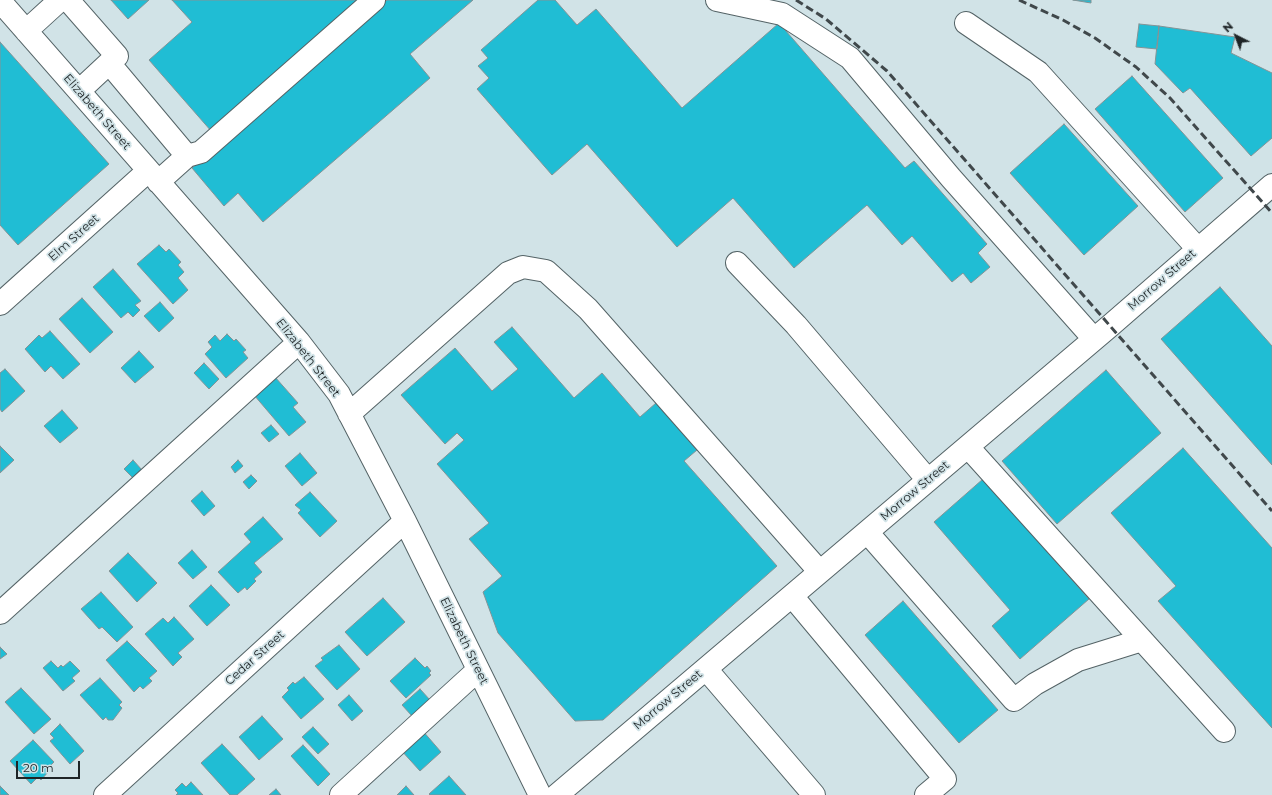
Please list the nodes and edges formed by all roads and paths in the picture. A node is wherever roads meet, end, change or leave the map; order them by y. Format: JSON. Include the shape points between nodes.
{"nodes":[{"id":1,"x":60,"y":0,"type":"edge"},
{"id":2,"x":68,"y":0,"type":"edge"},
{"id":3,"x":374,"y":0,"type":"edge"},
{"id":4,"x":716,"y":0,"type":"edge"},
{"id":5,"x":0,"y":1,"type":"edge"},
{"id":6,"x":966,"y":23,"type":"dead end"},
{"id":7,"x":26,"y":31,"type":"junction"},
{"id":8,"x":109,"y":63,"type":"junction"},
{"id":9,"x":79,"y":92,"type":"junction"},
{"id":10,"x":187,"y":156,"type":"junction"},
{"id":11,"x":153,"y":176,"type":"junction"},
{"id":12,"x":1272,"y":185,"type":"edge"},
{"id":13,"x":1198,"y":249,"type":"junction"},
{"id":14,"x":737,"y":263,"type":"dead end"},
{"id":15,"x":0,"y":304,"type":"edge"},
{"id":16,"x":1094,"y":339,"type":"junction"},
{"id":17,"x":299,"y":342,"type":"junction"},
{"id":18,"x":349,"y":414,"type":"junction"},
{"id":19,"x":968,"y":447,"type":"junction"},
{"id":20,"x":928,"y":480,"type":"junction"},
{"id":21,"x":405,"y":522,"type":"junction"},
{"id":22,"x":867,"y":532,"type":"junction"},
{"id":23,"x":820,"y":572,"type":"junction"},
{"id":24,"x":792,"y":596,"type":"junction"},
{"id":25,"x":0,"y":613,"type":"edge"},
{"id":26,"x":1142,"y":640,"type":"junction"},
{"id":27,"x":706,"y":669,"type":"junction"},
{"id":28,"x":478,"y":670,"type":"junction"},
{"id":29,"x":1224,"y":731,"type":"dead end"},
{"id":30,"x":105,"y":795,"type":"edge"},
{"id":31,"x":341,"y":795,"type":"edge"},
{"id":32,"x":540,"y":795,"type":"edge"},
{"id":33,"x":557,"y":795,"type":"edge"},
{"id":34,"x":814,"y":795,"type":"edge"},
{"id":35,"x":926,"y":795,"type":"edge"}],
"edges":[{"from":1,"to":7,"type":"street"},
{"from":2,"to":8,"type":"street","via":[[117,56]]},
{"from":3,"to":10,"type":"street","name":"Elm Street","via":[[201,152]]},
{"from":4,"to":16,"type":"street","via":[[782,14],[850,58],[951,178]]},
{"from":5,"to":7,"type":"street","name":"Elizabeth Street"},
{"from":6,"to":13,"type":"street","via":[[1038,72]]},
{"from":7,"to":9,"type":"street","name":"Elizabeth Street"},
{"from":8,"to":9,"type":"street"},
{"from":8,"to":10,"type":"street"},
{"from":9,"to":11,"type":"street","name":"Elizabeth Street"},
{"from":10,"to":11,"type":"street","name":"Elm Street"},
{"from":11,"to":15,"type":"street","name":"Elm Street"},
{"from":11,"to":17,"type":"street","name":"Elizabeth Street"},
{"from":12,"to":13,"type":"street","name":"Morrow Street"},
{"from":13,"to":16,"type":"street","name":"Morrow Street"},
{"from":14,"to":20,"type":"street","via":[[796,325]]},
{"from":16,"to":19,"type":"street","name":"Morrow Street"},
{"from":17,"to":18,"type":"street","name":"Elizabeth Street","via":[[339,394]]},
{"from":17,"to":25,"type":"street"},
{"from":18,"to":21,"type":"street","name":"Elizabeth Street"},
{"from":18,"to":23,"type":"street","via":[[508,272],[523,267],[546,271],[588,309]]},
{"from":19,"to":20,"type":"street","name":"Morrow Street"},
{"from":19,"to":26,"type":"street"},
{"from":20,"to":22,"type":"street","name":"Morrow Street"},
{"from":21,"to":28,"type":"street","name":"Elizabeth Street"},
{"from":21,"to":30,"type":"street","name":"Cedar Street"},
{"from":22,"to":23,"type":"street","name":"Morrow Street"},
{"from":22,"to":26,"type":"street","via":[[1014,700],[1035,684],[1078,660]]},
{"from":23,"to":24,"type":"street","name":"Morrow Street"},
{"from":24,"to":27,"type":"street","name":"Morrow Street"},
{"from":24,"to":35,"type":"street","via":[[945,779]]},
{"from":26,"to":29,"type":"street"},
{"from":27,"to":33,"type":"street","name":"Morrow Street"},
{"from":27,"to":34,"type":"street"},
{"from":28,"to":31,"type":"street"},
{"from":28,"to":32,"type":"street","name":"Elizabeth Street"}]}
